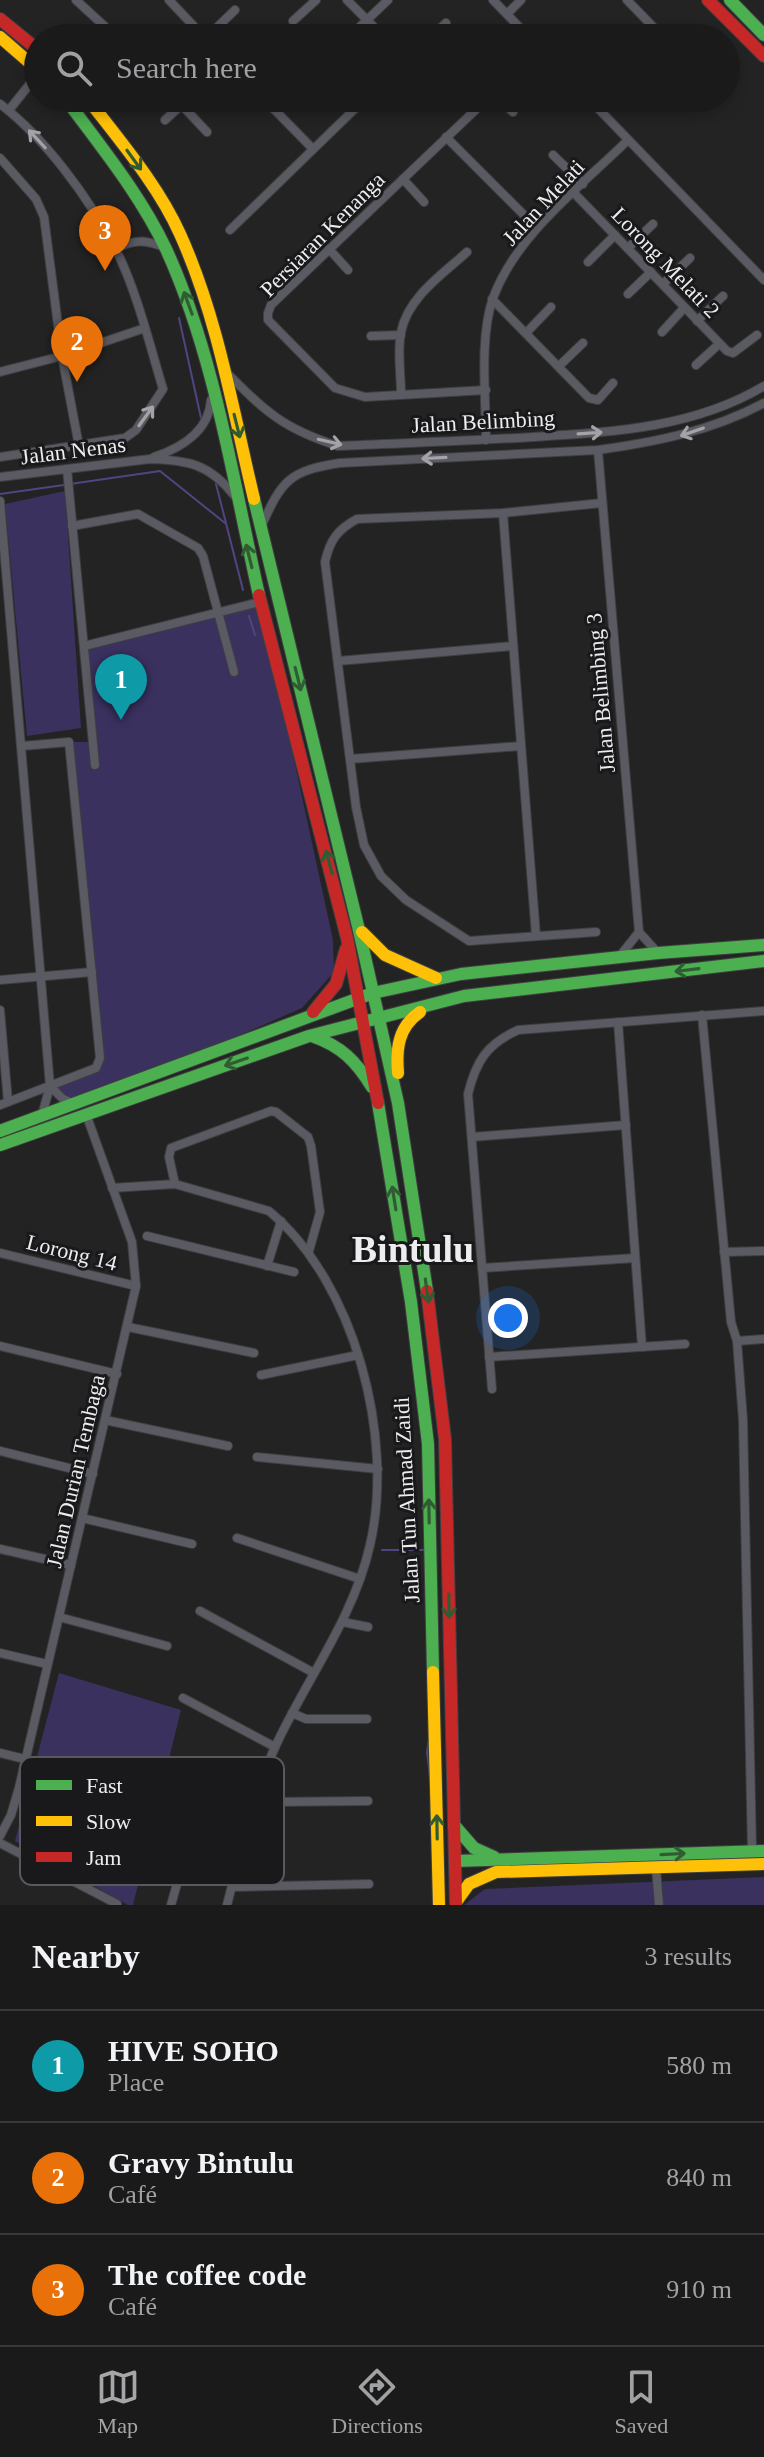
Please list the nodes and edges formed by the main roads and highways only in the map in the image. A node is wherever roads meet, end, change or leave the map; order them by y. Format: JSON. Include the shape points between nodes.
{"nodes":[{"id":1,"x":708,"y":0,"type":"edge"},
{"id":2,"x":733,"y":1,"type":"edge"},
{"id":3,"x":0,"y":19,"type":"edge"},
{"id":4,"x":732,"y":24,"type":"edge"},
{"id":5,"x":740,"y":32,"type":"edge"},
{"id":6,"x":764,"y":35,"type":"edge"},
{"id":7,"x":0,"y":37,"type":"edge"},
{"id":8,"x":24,"y":39,"type":"edge"},
{"id":9,"x":764,"y":56,"type":"edge"},
{"id":10,"x":24,"y":59,"type":"edge"},
{"id":11,"x":75,"y":112,"type":"edge"},
{"id":12,"x":98,"y":112,"type":"edge"},
{"id":13,"x":358,"y":926,"type":"junction"},
{"id":14,"x":347,"y":938,"type":"junction"},
{"id":15,"x":764,"y":945,"type":"edge"},
{"id":16,"x":764,"y":961,"type":"edge"},
{"id":17,"x":438,"y":978,"type":"junction"},
{"id":18,"x":373,"y":993,"type":"junction"},
{"id":19,"x":358,"y":998,"type":"junction"},
{"id":20,"x":437,"y":1003,"type":"junction"},
{"id":21,"x":379,"y":1019,"type":"junction"},
{"id":22,"x":296,"y":1021,"type":"junction"},
{"id":23,"x":363,"y":1023,"type":"junction"},
{"id":24,"x":309,"y":1036,"type":"junction"},
{"id":25,"x":377,"y":1096,"type":"junction"},
{"id":26,"x":398,"y":1103,"type":"junction"},
{"id":27,"x":0,"y":1131,"type":"edge"},
{"id":28,"x":0,"y":1145,"type":"edge"},
{"id":29,"x":454,"y":1825,"type":"junction"},
{"id":30,"x":758,"y":1851,"type":"edge"},
{"id":31,"x":605,"y":1857,"type":"junction"},
{"id":32,"x":506,"y":1860,"type":"junction"},
{"id":33,"x":455,"y":1861,"type":"junction"},
{"id":34,"x":764,"y":1862,"type":"edge"},
{"id":35,"x":720,"y":1865,"type":"junction"},
{"id":36,"x":656,"y":1868,"type":"junction"},
{"id":37,"x":437,"y":1902,"type":"edge"},
{"id":38,"x":456,"y":1903,"type":"edge"}],
"edges":[{"from":1,"to":4,"type":"main road"},
{"from":2,"to":6,"type":"main road"},
{"from":3,"to":8,"type":"main road"},
{"from":5,"to":9,"type":"main road"},
{"from":7,"to":10,"type":"main road"},
{"from":14,"to":11,"type":"main road","name":"Jalan Tun Ahmad Zaidi","one_way":true,"via":[[189,303],[133,190]]},
{"from":12,"to":13,"type":"main road","one_way":true,"via":[[179,232],[205,297]]},
{"from":13,"to":17,"type":"main road","via":[[383,953]]},
{"from":13,"to":18,"type":"main road"},
{"from":14,"to":19,"type":"main road","name":"Jalan Tun Ahmad Zaidi"},
{"from":14,"to":22,"type":"main road","via":[[341,974],[329,996]]},
{"from":15,"to":17,"type":"main road"},
{"from":16,"to":20,"type":"main road","one_way":true},
{"from":17,"to":18,"type":"main road"},
{"from":18,"to":19,"type":"main road"},
{"from":18,"to":21,"type":"main road"},
{"from":19,"to":22,"type":"main road"},
{"from":19,"to":23,"type":"main road","name":"Jalan Tun Ahmad Zaidi"},
{"from":20,"to":21,"type":"main road"},
{"from":20,"to":26,"type":"main road","via":[[410,1017],[400,1035]]},
{"from":21,"to":23,"type":"main road"},
{"from":21,"to":26,"type":"main road"},
{"from":22,"to":27,"type":"main road"},
{"from":23,"to":24,"type":"main road"},
{"from":23,"to":25,"type":"main road","name":"Jalan Tun Ahmad Zaidi"},
{"from":24,"to":25,"type":"main road","via":[[352,1055]]},
{"from":24,"to":28,"type":"main road","one_way":true},
{"from":37,"to":25,"type":"main road","name":"Jalan Tun Ahmad Zaidi","one_way":true,"via":[[428,1444]]},
{"from":26,"to":29,"type":"main road","name":"Jalan Tun Ahmad Zaidi","one_way":true,"via":[[445,1439]]},
{"from":29,"to":32,"type":"main road","via":[[474,1848]]},
{"from":29,"to":33,"type":"main road","name":"Jalan Tun Ahmad Zaidi"},
{"from":31,"to":30,"type":"main road","one_way":true},
{"from":30,"to":34,"type":"main road"},
{"from":30,"to":35,"type":"main road"},
{"from":31,"to":32,"type":"main road"},
{"from":31,"to":36,"type":"main road"},
{"from":32,"to":33,"type":"main road"},
{"from":33,"to":38,"type":"main road","name":"Jalan Tun Ahmad Zaidi"},
{"from":34,"to":35,"type":"main road"},
{"from":35,"to":36,"type":"main road"},
{"from":36,"to":38,"type":"main road","via":[[490,1872],[469,1884]]}]}
